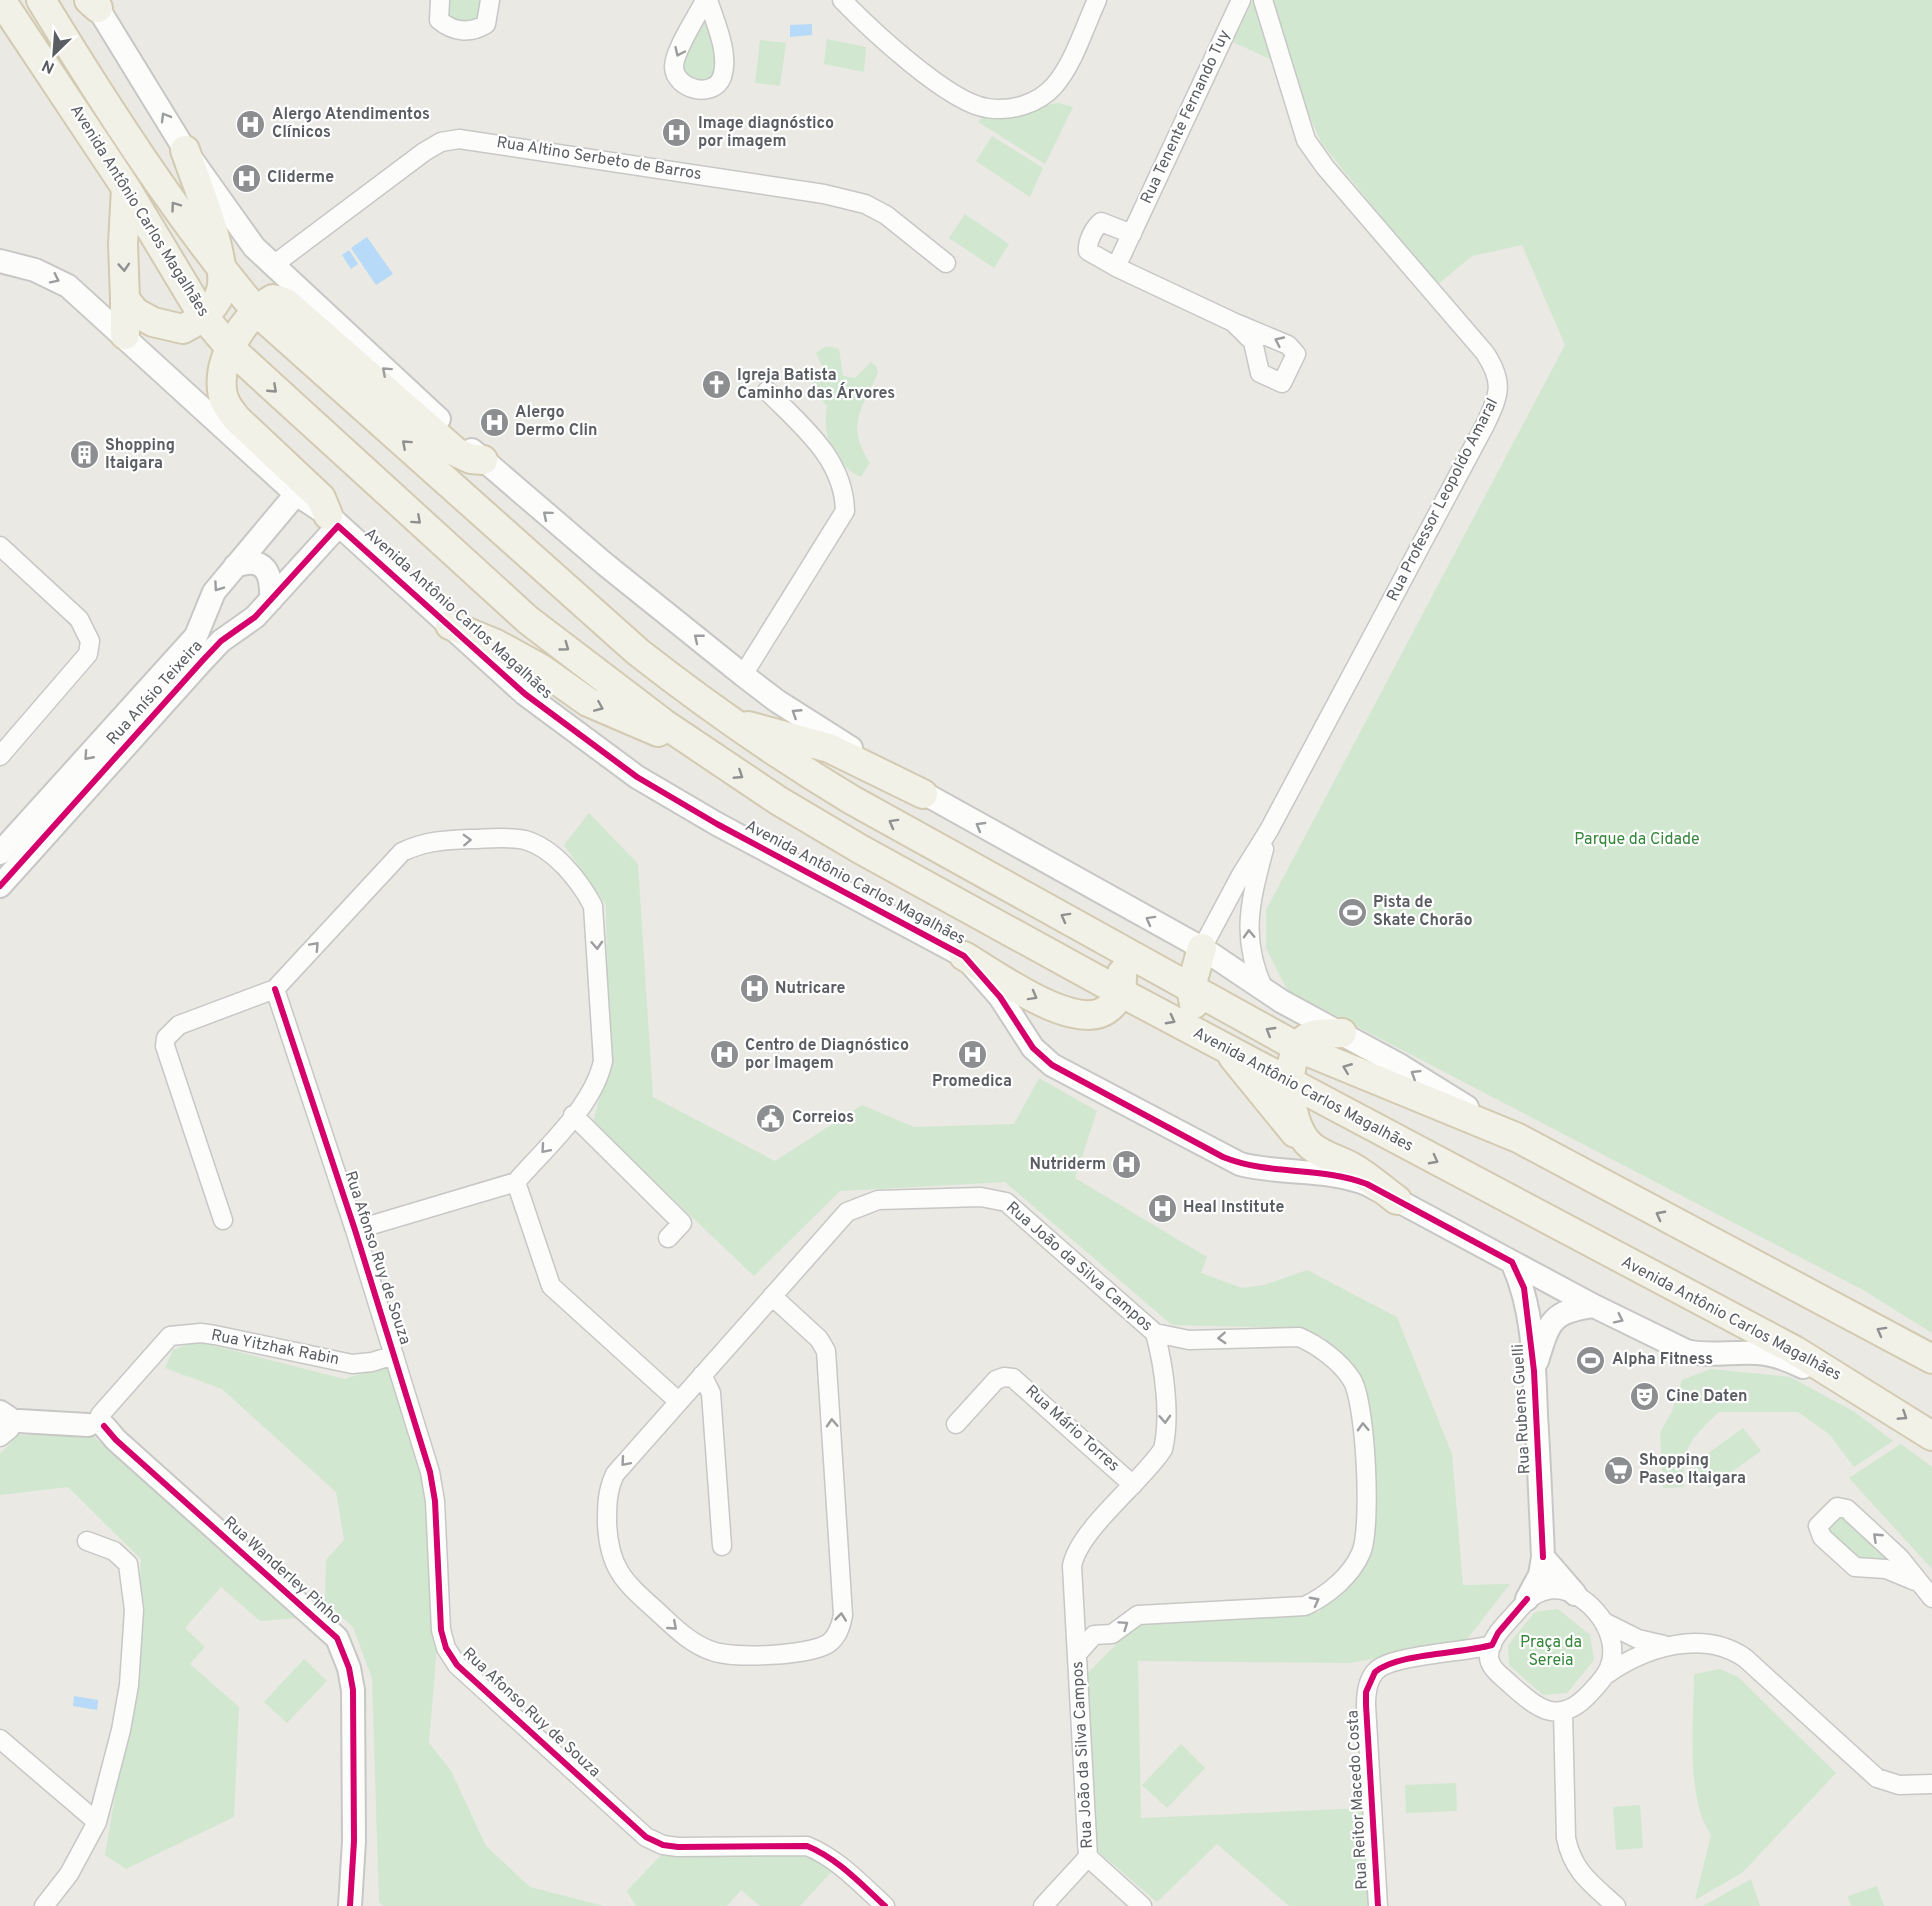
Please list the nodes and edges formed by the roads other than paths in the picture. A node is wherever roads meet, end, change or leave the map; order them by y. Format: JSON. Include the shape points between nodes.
{"nodes":[{"id":1,"x":1,"y":0,"type":"edge"},
{"id":2,"x":41,"y":0,"type":"edge"},
{"id":3,"x":440,"y":0,"type":"edge"},
{"id":4,"x":490,"y":0,"type":"edge"},
{"id":5,"x":842,"y":0,"type":"edge"},
{"id":6,"x":1096,"y":0,"type":"edge"},
{"id":7,"x":1241,"y":0,"type":"edge"},
{"id":8,"x":1263,"y":0,"type":"edge"},
{"id":9,"x":93,"y":3,"type":"edge"},
{"id":10,"x":185,"y":150,"type":"junction"},
{"id":11,"x":126,"y":188,"type":"junction"},
{"id":12,"x":1132,"y":234,"type":"junction"},
{"id":13,"x":0,"y":261,"type":"edge"},
{"id":14,"x":946,"y":263,"type":"dead end"},
{"id":15,"x":272,"y":266,"type":"junction"},
{"id":16,"x":1116,"y":267,"type":"junction"},
{"id":17,"x":222,"y":271,"type":"junction"},
{"id":18,"x":125,"y":299,"type":"junction"},
{"id":19,"x":257,"y":312,"type":"junction"},
{"id":20,"x":203,"y":316,"type":"junction"},
{"id":21,"x":1233,"y":322,"type":"dead end"},
{"id":22,"x":124,"y":335,"type":"junction"},
{"id":23,"x":231,"y":349,"type":"junction"},
{"id":24,"x":767,"y":391,"type":"dead end"},
{"id":25,"x":483,"y":460,"type":"junction"},
{"id":26,"x":296,"y":494,"type":"junction"},
{"id":27,"x":333,"y":521,"type":"junction"},
{"id":28,"x":0,"y":546,"type":"edge"},
{"id":29,"x":235,"y":566,"type":"junction"},
{"id":30,"x":271,"y":600,"type":"junction"},
{"id":31,"x":450,"y":625,"type":"junction"},
{"id":32,"x":743,"y":675,"type":"junction"},
{"id":33,"x":703,"y":704,"type":"junction"},
{"id":34,"x":0,"y":756,"type":"edge"},
{"id":35,"x":712,"y":756,"type":"junction"},
{"id":36,"x":923,"y":794,"type":"junction"},
{"id":37,"x":1269,"y":830,"type":"junction"},
{"id":38,"x":0,"y":853,"type":"edge"},
{"id":39,"x":0,"y":886,"type":"edge"},
{"id":40,"x":1116,"y":945,"type":"junction"},
{"id":41,"x":1202,"y":948,"type":"junction"},
{"id":42,"x":964,"y":956,"type":"junction"},
{"id":43,"x":1191,"y":987,"type":"junction"},
{"id":44,"x":275,"y":989,"type":"junction"},
{"id":45,"x":1264,"y":990,"type":"junction"},
{"id":46,"x":1120,"y":992,"type":"junction"},
{"id":47,"x":1342,"y":1034,"type":"junction"},
{"id":48,"x":1225,"y":1048,"type":"junction"},
{"id":49,"x":1299,"y":1048,"type":"junction"},
{"id":50,"x":1290,"y":1083,"type":"junction"},
{"id":51,"x":573,"y":1115,"type":"junction"},
{"id":52,"x":1518,"y":1138,"type":"junction"},
{"id":53,"x":1310,"y":1145,"type":"junction"},
{"id":54,"x":516,"y":1182,"type":"junction"},
{"id":55,"x":1397,"y":1200,"type":"junction"},
{"id":56,"x":223,"y":1220,"type":"dead end"},
{"id":57,"x":355,"y":1230,"type":"junction"},
{"id":58,"x":668,"y":1238,"type":"dead end"},
{"id":59,"x":1512,"y":1262,"type":"junction"},
{"id":60,"x":772,"y":1296,"type":"junction"},
{"id":61,"x":1594,"y":1306,"type":"junction"},
{"id":62,"x":1155,"y":1333,"type":"junction"},
{"id":63,"x":1189,"y":1340,"type":"junction"},
{"id":64,"x":394,"y":1354,"type":"junction"},
{"id":65,"x":1932,"y":1359,"type":"edge"},
{"id":66,"x":1162,"y":1361,"type":"junction"},
{"id":67,"x":1534,"y":1371,"type":"junction"},
{"id":68,"x":702,"y":1375,"type":"junction"},
{"id":69,"x":1873,"y":1397,"type":"junction"},
{"id":70,"x":678,"y":1401,"type":"junction"},
{"id":71,"x":98,"y":1422,"type":"junction"},
{"id":72,"x":10,"y":1424,"type":"edge"},
{"id":73,"x":956,"y":1424,"type":"dead end"},
{"id":74,"x":1932,"y":1436,"type":"edge"},
{"id":75,"x":1133,"y":1485,"type":"junction"},
{"id":76,"x":87,"y":1541,"type":"dead end"},
{"id":77,"x":722,"y":1546,"type":"dead end"},
{"id":78,"x":1543,"y":1557,"type":"junction"},
{"id":79,"x":1916,"y":1581,"type":"junction"},
{"id":80,"x":1575,"y":1594,"type":"junction"},
{"id":81,"x":1932,"y":1598,"type":"edge"},
{"id":82,"x":1527,"y":1599,"type":"junction"},
{"id":83,"x":1075,"y":1623,"type":"junction"},
{"id":84,"x":1606,"y":1623,"type":"junction"},
{"id":85,"x":1094,"y":1635,"type":"junction"},
{"id":86,"x":1492,"y":1645,"type":"junction"},
{"id":87,"x":1665,"y":1646,"type":"junction"},
{"id":88,"x":1077,"y":1654,"type":"junction"},
{"id":89,"x":1607,"y":1674,"type":"junction"},
{"id":90,"x":1563,"y":1712,"type":"junction"},
{"id":91,"x":0,"y":1739,"type":"edge"},
{"id":92,"x":1932,"y":1784,"type":"edge"},
{"id":93,"x":97,"y":1822,"type":"junction"},
{"id":94,"x":354,"y":1841,"type":"junction"},
{"id":95,"x":1088,"y":1857,"type":"junction"},
{"id":96,"x":44,"y":1906,"type":"edge"},
{"id":97,"x":350,"y":1906,"type":"edge"},
{"id":98,"x":366,"y":1906,"type":"edge"},
{"id":99,"x":885,"y":1906,"type":"edge"},
{"id":100,"x":1043,"y":1906,"type":"edge"},
{"id":101,"x":1142,"y":1906,"type":"edge"},
{"id":102,"x":1378,"y":1906,"type":"edge"},
{"id":103,"x":1616,"y":1906,"type":"edge"}],
"edges":[{"from":1,"to":11,"type":"main road","name":"Avenida Antônio Carlos Magalhães"},
{"from":17,"to":2,"type":"main road","name":"Avenida Antônio Carlos Magalhães","one_way":true,"via":[[122,132]]},
{"from":3,"to":4,"type":"street","via":[[439,20],[447,27],[474,31],[486,24]]},
{"from":5,"to":6,"type":"street","via":[[895,51],[964,101],[1007,109],[1042,96],[1054,85]]},
{"from":7,"to":12,"type":"street","name":"Rua Tenente Fernando Tuy"},
{"from":8,"to":37,"type":"street","name":"Rua Professor Leopoldo Amaral","via":[[1300,125],[1314,153],[1485,353],[1493,365],[1498,386],[1485,425]]},
{"from":10,"to":9,"type":"street","name":"Avenida Antônio Carlos Magalhães","one_way":true},
{"from":10,"to":15,"type":"street","name":"Avenida Antônio Carlos Magalhães","via":[[254,248]]},
{"from":10,"to":17,"type":"main road"},
{"from":11,"to":18,"type":"main road","one_way":true},
{"from":11,"to":20,"type":"main road","name":"Avenida Antônio Carlos Magalhães"},
{"from":12,"to":16,"type":"street","name":"Rua Tenente Fernando Tuy"},
{"from":12,"to":16,"type":"street","via":[[1101,222],[1088,245],[1092,255]]},
{"from":13,"to":22,"type":"street","name":"Avenida Antônio Carlos Magalhães","one_way":true,"via":[[56,278]]},
{"from":14,"to":15,"type":"street","name":"Rua Altino Serbeto de Barros","via":[[886,215],[855,201],[459,139],[441,142],[424,152]]},
{"from":25,"to":15,"type":"street","name":"Avenida Antônio Carlos Magalhães","one_way":true},
{"from":16,"to":21,"type":"street"},
{"from":17,"to":19,"type":"main road","name":"Avenida Antônio Carlos Magalhães"},
{"from":17,"to":20,"type":"main road","via":[[222,289]]},
{"from":18,"to":20,"type":"main road","via":[[135,312],[170,328],[183,329]]},
{"from":18,"to":22,"type":"main road"},
{"from":19,"to":23,"type":"main road","via":[[242,327]]},
{"from":19,"to":25,"type":"main road","via":[[273,299],[285,302],[456,452]]},
{"from":33,"to":19,"type":"main road","name":"Avenida Antônio Carlos Magalhães","one_way":true,"via":[[638,652]]},
{"from":20,"to":23,"type":"main road","name":"Avenida Antônio Carlos Magalhães"},
{"from":22,"to":26,"type":"street","name":"Avenida Antônio Carlos Magalhães"},
{"from":23,"to":27,"type":"main road","via":[[222,379],[226,405],[321,498]]},
{"from":23,"to":35,"type":"main road","name":"Avenida Antônio Carlos Magalhães","one_way":true,"via":[[528,620]]},
{"from":24,"to":32,"type":"street","via":[[827,455],[838,473],[845,512]]},
{"from":32,"to":25,"type":"street","name":"Avenida Antônio Carlos Magalhães","one_way":true},
{"from":26,"to":27,"type":"street","name":"Avenida Antônio Carlos Magalhães"},
{"from":26,"to":29,"type":"street","name":"Rua Anísio Teixeira"},
{"from":27,"to":30,"type":"street","name":"Rua Anísio Teixeira"},
{"from":27,"to":31,"type":"street","name":"Avenida Antônio Carlos Magalhães"},
{"from":28,"to":34,"type":"street","via":[[79,619],[90,641],[88,654]]},
{"from":29,"to":30,"type":"street","via":[[249,561],[261,565],[272,580]]},
{"from":29,"to":38,"type":"street","name":"Rua Anísio Teixeira","one_way":true,"via":[[214,592],[196,636]]},
{"from":30,"to":39,"type":"street","name":"Rua Anísio Teixeira","via":[[248,623],[221,641]]},
{"from":31,"to":35,"type":"main road","one_way":true,"via":[[540,668],[588,702]]},
{"from":31,"to":42,"type":"street","name":"Avenida Antônio Carlos Magalhães","via":[[525,694],[647,783]]},
{"from":36,"to":32,"type":"street","name":"Avenida Antônio Carlos Magalhães","one_way":true},
{"from":33,"to":36,"type":"main road","via":[[755,729],[829,748]]},
{"from":40,"to":33,"type":"main road","name":"Avenida Antônio Carlos Magalhães","one_way":true,"via":[[852,800]]},
{"from":35,"to":46,"type":"main road","name":"Avenida Antônio Carlos Magalhães","one_way":true,"via":[[860,849]]},
{"from":41,"to":36,"type":"street","name":"Avenida Antônio Carlos Magalhães","one_way":true},
{"from":37,"to":41,"type":"street","name":"Rua Professor Leopoldo Amaral"},
{"from":45,"to":37,"type":"street","name":"Rua Professor Leopoldo Amaral","one_way":true,"via":[[1250,954],[1248,932],[1255,882]]},
{"from":40,"to":43,"type":"main road","name":"Avenida Antônio Carlos Magalhães"},
{"from":40,"to":46,"type":"main road","via":[[1122,971]]},
{"from":41,"to":43,"type":"main road"},
{"from":41,"to":45,"type":"street","name":"Avenida Antônio Carlos Magalhães"},
{"from":42,"to":46,"type":"main road","one_way":true,"via":[[1071,1014],[1099,1015],[1113,1005]]},
{"from":42,"to":55,"type":"street","name":"Avenida Antônio Carlos Magalhães","via":[[1000,997],[1033,1048],[1052,1065],[1240,1164],[1272,1171],[1348,1177]]},
{"from":43,"to":48,"type":"main road","via":[[1203,1025]]},
{"from":49,"to":43,"type":"main road","name":"Avenida Antônio Carlos Magalhães","one_way":true},
{"from":44,"to":51,"type":"street","one_way":true,"via":[[402,852],[436,840],[511,838],[537,844],[584,889],[596,922],[603,1061],[590,1096]]},
{"from":44,"to":56,"type":"street","via":[[179,1025],[166,1038],[165,1046]]},
{"from":44,"to":57,"type":"street","name":"Rua Afonso Ruy de Souza"},
{"from":45,"to":47,"type":"street","name":"Avenida Antônio Carlos Magalhães"},
{"from":46,"to":48,"type":"main road","name":"Avenida Antônio Carlos Magalhães","one_way":true},
{"from":47,"to":49,"type":"main road","via":[[1316,1034],[1302,1041]]},
{"from":52,"to":47,"type":"street","name":"Avenida Antônio Carlos Magalhães","one_way":true},
{"from":48,"to":50,"type":"main road","name":"Avenida Antônio Carlos Magalhães"},
{"from":48,"to":53,"type":"main road","via":[[1289,1126]]},
{"from":49,"to":50,"type":"main road"},
{"from":52,"to":49,"type":"main road","name":"Avenida Antônio Carlos Magalhães","one_way":true},
{"from":50,"to":53,"type":"main road","via":[[1296,1120]]},
{"from":50,"to":69,"type":"main road","name":"Avenida Antônio Carlos Magalhães","one_way":true,"via":[[1794,1350]]},
{"from":51,"to":54,"type":"street","one_way":true},
{"from":51,"to":58,"type":"street","via":[[682,1223]]},
{"from":65,"to":52,"type":"main road","name":"Avenida Antônio Carlos Magalhães","one_way":true},
{"from":53,"to":55,"type":"main road","via":[[1358,1171]]},
{"from":54,"to":57,"type":"street"},
{"from":54,"to":70,"type":"street","via":[[551,1286]]},
{"from":55,"to":59,"type":"street","name":"Avenida Antônio Carlos Magalhães"},
{"from":57,"to":64,"type":"street","name":"Rua Afonso Ruy de Souza"},
{"from":59,"to":61,"type":"street","name":"Avenida Antônio Carlos Magalhães"},
{"from":59,"to":67,"type":"street","name":"Rua Rubens Guelli","via":[[1527,1299]]},
{"from":60,"to":62,"type":"street","name":"Rua João da Silva Campos","via":[[835,1224],[861,1204],[878,1200],[994,1197],[1017,1209]]},
{"from":60,"to":68,"type":"street","name":"Rua João da Silva Campos"},
{"from":70,"to":60,"type":"street","name":"Rua João da Silva Campos","one_way":true,"via":[[609,1486],[608,1539],[615,1569],[625,1583],[684,1635],[713,1652],[799,1652],[829,1643],[837,1635],[843,1615],[826,1351],[814,1334]]},
{"from":61,"to":67,"type":"street","name":"Rua Rubens Guelli","via":[[1563,1312],[1555,1318],[1544,1336]]},
{"from":61,"to":69,"type":"street","name":"Avenida Antônio Carlos Magalhães","one_way":true,"via":[[1686,1351],[1757,1353],[1786,1359]]},
{"from":62,"to":63,"type":"street"},
{"from":62,"to":66,"type":"street","name":"Rua João da Silva Campos"},
{"from":63,"to":66,"type":"street"},
{"from":85,"to":63,"type":"street","one_way":true,"via":[[1112,1634],[1138,1615],[1305,1606],[1329,1592],[1354,1566],[1366,1537],[1363,1417],[1353,1381],[1344,1370],[1313,1343],[1299,1337]]},
{"from":64,"to":71,"type":"street","name":"Rua Yitzhak Rabin","via":[[352,1364],[215,1335],[170,1336]]},
{"from":64,"to":99,"type":"street","name":"Rua Afonso Ruy de Souza","via":[[430,1472],[441,1630],[457,1665],[646,1837],[678,1847],[807,1846],[836,1862]]},
{"from":66,"to":75,"type":"street","name":"Rua João da Silva Campos","one_way":true,"via":[[1166,1437],[1156,1460]]},
{"from":67,"to":78,"type":"street","name":"Rua Rubens Guelli"},
{"from":68,"to":70,"type":"street","name":"Rua João da Silva Campos"},
{"from":68,"to":77,"type":"street","via":[[711,1393]]},
{"from":69,"to":74,"type":"main road","name":"Avenida Antônio Carlos Magalhães","one_way":true},
{"from":71,"to":72,"type":"street"},
{"from":71,"to":94,"type":"street","name":"Rua Wanderley Pinho","via":[[337,1638],[353,1690]]},
{"from":73,"to":75,"type":"street","name":"Rua Mário Torres","via":[[996,1380],[1013,1378]]},
{"from":75,"to":83,"type":"street","name":"Rua João da Silva Campos","via":[[1074,1556]]},
{"from":76,"to":93,"type":"street","via":[[114,1551],[128,1564],[134,1610],[121,1730]]},
{"from":78,"to":80,"type":"street"},
{"from":78,"to":82,"type":"street","name":"Rua Rubens Guelli","via":[[1540,1575]]},
{"from":79,"to":79,"type":"street","one_way":true,"via":[[1900,1558],[1842,1506],[1833,1509],[1818,1526],[1822,1537],[1856,1567],[1886,1569]]},
{"from":79,"to":81,"type":"street"},
{"from":80,"to":82,"type":"street","via":[[1563,1589],[1543,1590]]},
{"from":80,"to":84,"type":"street"},
{"from":82,"to":86,"type":"street"},
{"from":83,"to":85,"type":"street"},
{"from":83,"to":88,"type":"street","name":"Rua João da Silva Campos"},
{"from":84,"to":87,"type":"street","via":[[1638,1639]]},
{"from":84,"to":89,"type":"street","via":[[1614,1650]]},
{"from":85,"to":88,"type":"street"},
{"from":86,"to":90,"type":"street","via":[[1492,1667],[1533,1705]]},
{"from":86,"to":102,"type":"street","name":"Rua Reitor Macedo Costa","via":[[1384,1664],[1370,1682],[1366,1705]]},
{"from":87,"to":89,"type":"street"},
{"from":87,"to":92,"type":"street","via":[[1708,1644],[1734,1650],[1877,1778],[1899,1785]]},
{"from":88,"to":95,"type":"street","name":"Rua João da Silva Campos"},
{"from":89,"to":90,"type":"street","via":[[1579,1705]]},
{"from":90,"to":103,"type":"street","via":[[1569,1852],[1577,1870]]},
{"from":91,"to":93,"type":"street"},
{"from":93,"to":96,"type":"street","via":[[69,1874]]},
{"from":94,"to":97,"type":"street","name":"Rua Wanderley Pinho"},
{"from":94,"to":98,"type":"street","name":"Rua Wanderley Pinho"},
{"from":95,"to":100,"type":"street"},
{"from":95,"to":101,"type":"street","name":"Rua João da Silva Campos"}]}
